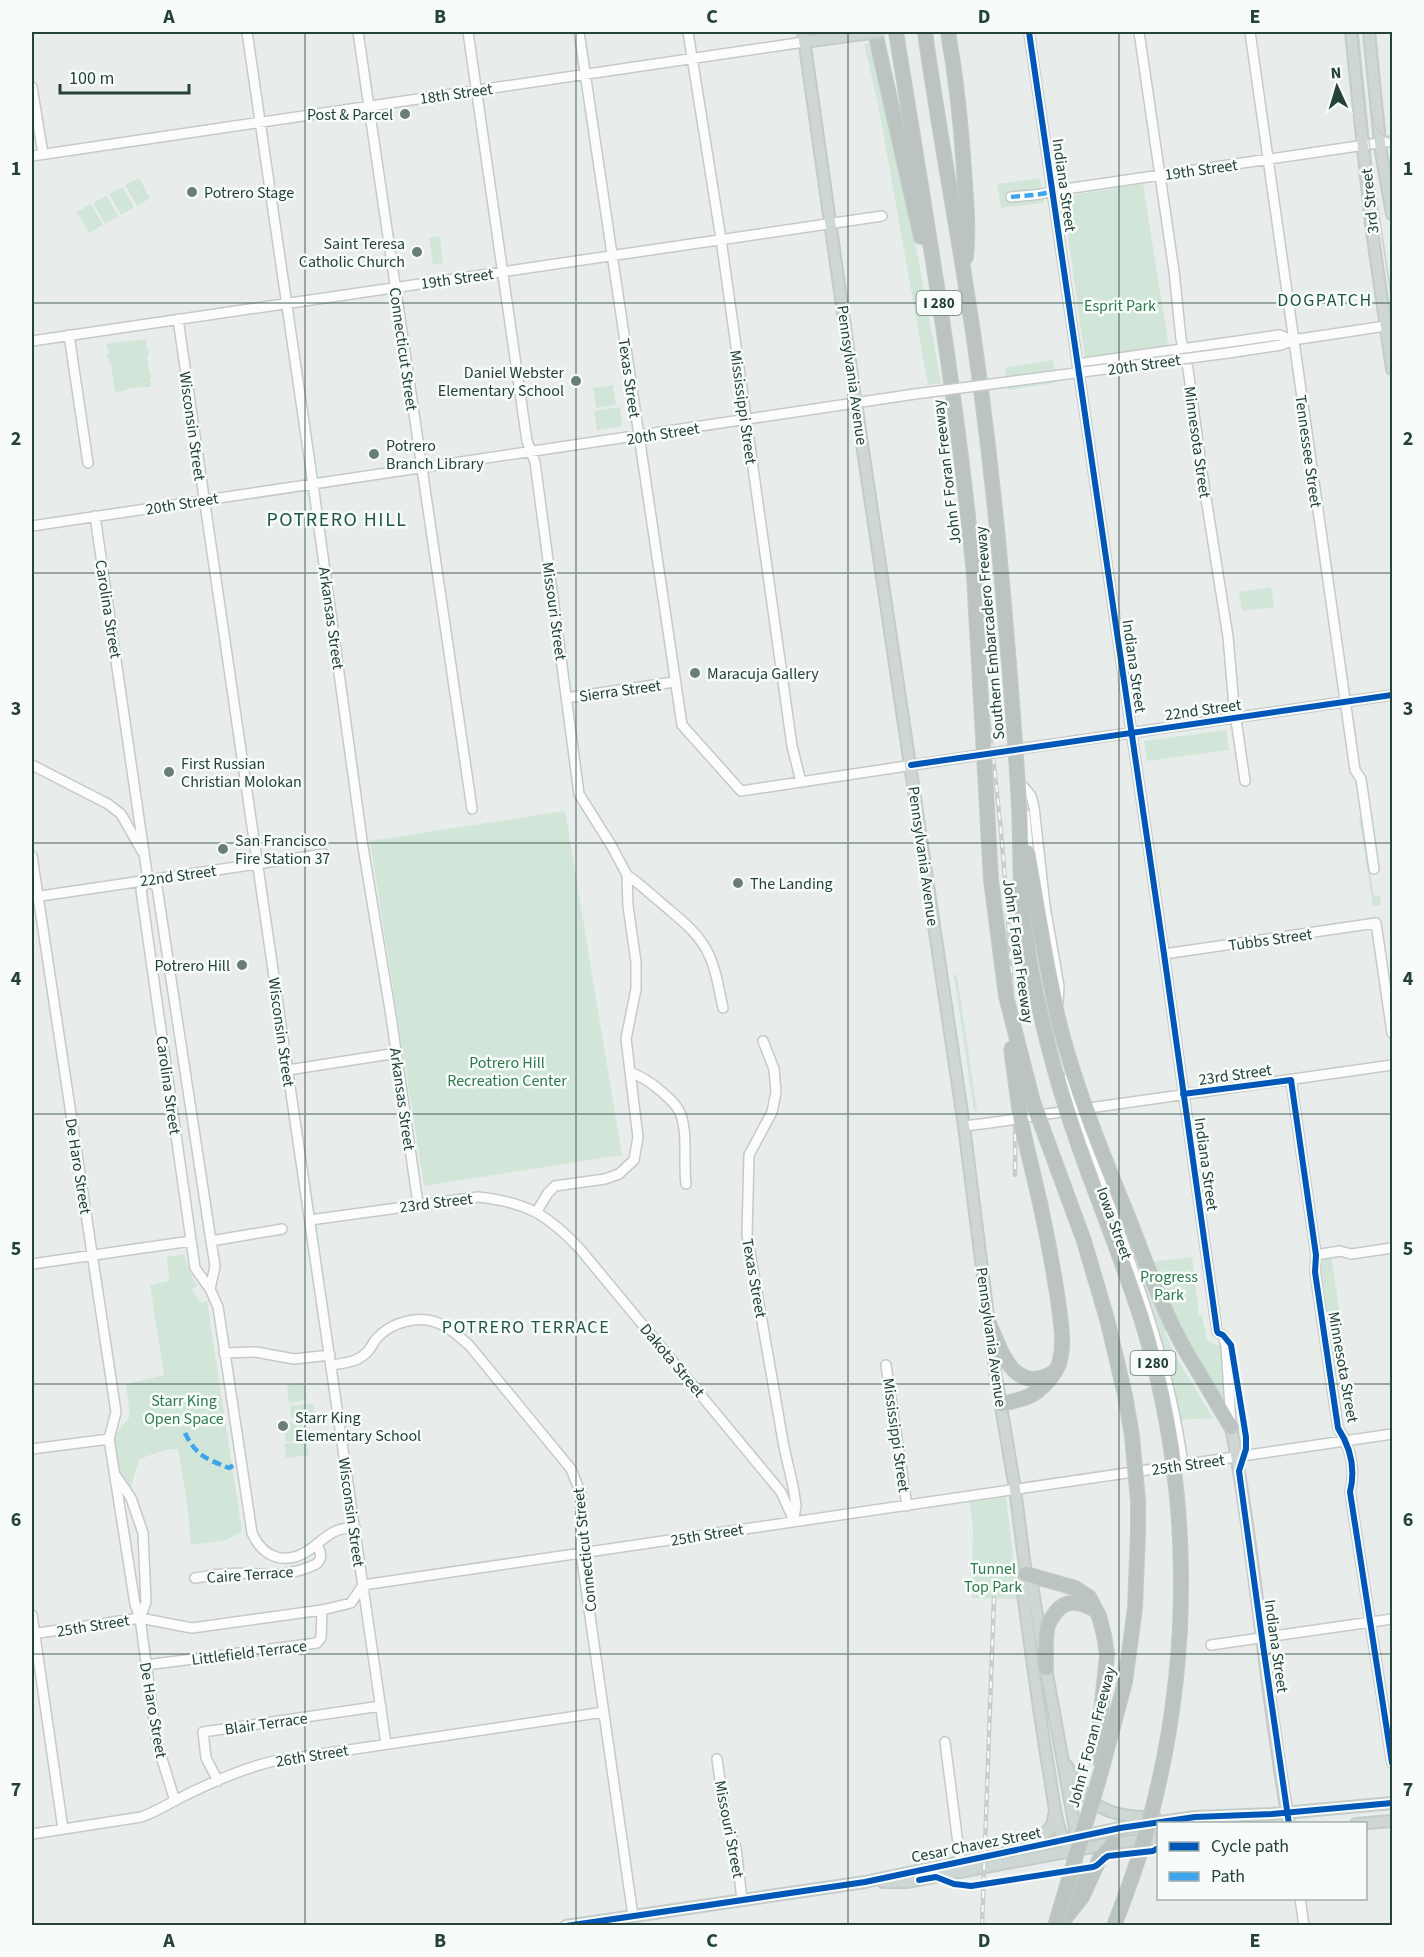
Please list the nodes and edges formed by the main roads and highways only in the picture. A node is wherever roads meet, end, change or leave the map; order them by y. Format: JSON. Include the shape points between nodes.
{"nodes":[{"id":1,"x":875,"y":32,"type":"edge"},
{"id":2,"x":896,"y":32,"type":"edge"},
{"id":3,"x":925,"y":32,"type":"edge"},
{"id":4,"x":948,"y":32,"type":"edge"},
{"id":5,"x":1351,"y":32,"type":"edge"},
{"id":6,"x":1369,"y":32,"type":"edge"},
{"id":7,"x":804,"y":37,"type":"edge"},
{"id":8,"x":1392,"y":214,"type":"edge"},
{"id":9,"x":964,"y":274,"type":"junction"},
{"id":10,"x":1389,"y":326,"type":"edge"},
{"id":11,"x":945,"y":336,"type":"junction"},
{"id":12,"x":1392,"y":369,"type":"edge"},
{"id":13,"x":1019,"y":808,"type":"junction"},
{"id":14,"x":1000,"y":960,"type":"junction"},
{"id":15,"x":989,"y":1323,"type":"junction"},
{"id":16,"x":1054,"y":1372,"type":"junction"},
{"id":17,"x":1001,"y":1404,"type":"junction"},
{"id":18,"x":1231,"y":1427,"type":"joint"},
{"id":19,"x":1026,"y":1574,"type":"junction"},
{"id":20,"x":1098,"y":1613,"type":"junction"},
{"id":21,"x":1046,"y":1668,"type":"junction"},
{"id":22,"x":1060,"y":1749,"type":"junction"},
{"id":23,"x":1101,"y":1772,"type":"junction"},
{"id":24,"x":1053,"y":1797,"type":"junction"},
{"id":25,"x":1392,"y":1803,"type":"edge"},
{"id":26,"x":1195,"y":1817,"type":"junction"},
{"id":27,"x":1288,"y":1818,"type":"edge"},
{"id":28,"x":1392,"y":1821,"type":"edge"},
{"id":29,"x":1161,"y":1822,"type":"edge"},
{"id":30,"x":1157,"y":1823,"type":"edge"},
{"id":31,"x":1367,"y":1823,"type":"edge"},
{"id":32,"x":1076,"y":1837,"type":"junction"},
{"id":33,"x":1157,"y":1838,"type":"edge"},
{"id":34,"x":1063,"y":1840,"type":"junction"},
{"id":35,"x":1113,"y":1843,"type":"junction"},
{"id":36,"x":1073,"y":1851,"type":"junction"},
{"id":37,"x":1013,"y":1852,"type":"junction"},
{"id":38,"x":961,"y":1867,"type":"junction"},
{"id":39,"x":1072,"y":1908,"type":"junction"},
{"id":40,"x":567,"y":1926,"type":"edge"},
{"id":41,"x":1057,"y":1926,"type":"edge"},
{"id":42,"x":1114,"y":1926,"type":"edge"}],
"edges":[{"from":1,"to":7,"type":"main road","name":"18th Street"},
{"from":1,"to":11,"type":"highway"},
{"from":2,"to":11,"type":"highway","name":"John F Foran Freeway","number":"I 280"},
{"from":3,"to":9,"type":"highway","name":"Southern Embarcadero Freeway","number":"I 280"},
{"from":4,"to":9,"type":"highway","via":[[958,94],[968,233]]},
{"from":5,"to":10,"type":"main road","name":"3rd Street","via":[[1373,242]]},
{"from":6,"to":8,"type":"main road","name":"3rd Street","via":[[1380,143]]},
{"from":7,"to":15,"type":"main road","name":"Pennsylvania Avenue","via":[[964,1126]]},
{"from":9,"to":13,"type":"highway","name":"Southern Embarcadero Freeway","number":"I 280","bridge":true,"via":[[989,453]]},
{"from":10,"to":12,"type":"main road","name":"3rd Street"},
{"from":11,"to":14,"type":"highway","name":"John F Foran Freeway","number":"I 280","bridge":true,"via":[[974,575]]},
{"from":13,"to":18,"type":"highway","bridge":true,"via":[[1054,999],[1070,1063],[1173,1328]]},
{"from":13,"to":42,"type":"highway","name":"Southern Embarcadero Freeway","number":"I 280","bridge":true,"via":[[1023,924],[1044,1028],[1076,1139],[1151,1355],[1169,1438],[1180,1526],[1181,1611],[1170,1725],[1147,1832]]},
{"from":14,"to":16,"type":"highway","bridge":true,"via":[[1021,1122],[1060,1313],[1062,1350]]},
{"from":14,"to":23,"type":"highway","name":"John F Foran Freeway","number":"I 280","bridge":true,"via":[[1033,1102],[1097,1283],[1132,1436],[1138,1511],[1134,1608],[1125,1682]]},
{"from":15,"to":16,"type":"highway","via":[[1013,1370],[1037,1378]]},
{"from":15,"to":17,"type":"main road","name":"Pennsylvania Avenue"},
{"from":16,"to":17,"type":"highway","via":[[1046,1384],[1027,1398]]},
{"from":17,"to":19,"type":"main road","name":"Pennsylvania Avenue"},
{"from":18,"to":27,"type":"main road","name":"Indiana Street"},
{"from":19,"to":20,"type":"highway","via":[[1075,1588],[1089,1597]]},
{"from":19,"to":21,"type":"main road","name":"Pennsylvania Avenue","via":[[1032,1585]]},
{"from":19,"to":24,"type":"main road","name":"Pennsylvania Avenue","via":[[1022,1586]]},
{"from":20,"to":21,"type":"highway","via":[[1084,1603],[1066,1603],[1059,1608],[1047,1627]]},
{"from":20,"to":23,"type":"highway","bridge":true,"via":[[1107,1655],[1100,1722]]},
{"from":21,"to":22,"type":"main road","name":"Pennsylvania Avenue"},
{"from":22,"to":26,"type":"main road","via":[[1080,1790],[1107,1810],[1132,1817]]},
{"from":22,"to":32,"type":"main road","name":"Pennsylvania Avenue"},
{"from":23,"to":41,"type":"highway","name":"John F Foran Freeway","number":"I 280","bridge":true},
{"from":24,"to":34,"type":"main road","name":"Pennsylvania Avenue"},
{"from":24,"to":37,"type":"main road","via":[[1053,1826]]},
{"from":25,"to":27,"type":"main road","name":"Cesar Chavez Street"},
{"from":26,"to":27,"type":"main road","name":"Cesar Chavez Street"},
{"from":26,"to":29,"type":"main road","name":"Cesar Chavez Street"},
{"from":28,"to":31,"type":"main road"},
{"from":30,"to":32,"type":"main road","name":"Cesar Chavez Street"},
{"from":32,"to":34,"type":"main road","name":"Cesar Chavez Street"},
{"from":32,"to":36,"type":"main road","name":"Pennsylvania Avenue"},
{"from":33,"to":35,"type":"main road","name":"Cesar Chavez Street"},
{"from":34,"to":36,"type":"main road","name":"Pennsylvania Avenue"},
{"from":34,"to":37,"type":"main road","name":"Cesar Chavez Street"},
{"from":35,"to":36,"type":"main road","name":"Cesar Chavez Street"},
{"from":35,"to":39,"type":"highway"},
{"from":36,"to":38,"type":"main road","name":"Cesar Chavez Street"},
{"from":36,"to":39,"type":"highway","via":[[1077,1879]]},
{"from":37,"to":38,"type":"main road","name":"Cesar Chavez Street"},
{"from":38,"to":40,"type":"main road","name":"Cesar Chavez Street","via":[[908,1882],[865,1882]]},
{"from":39,"to":41,"type":"highway"}]}
